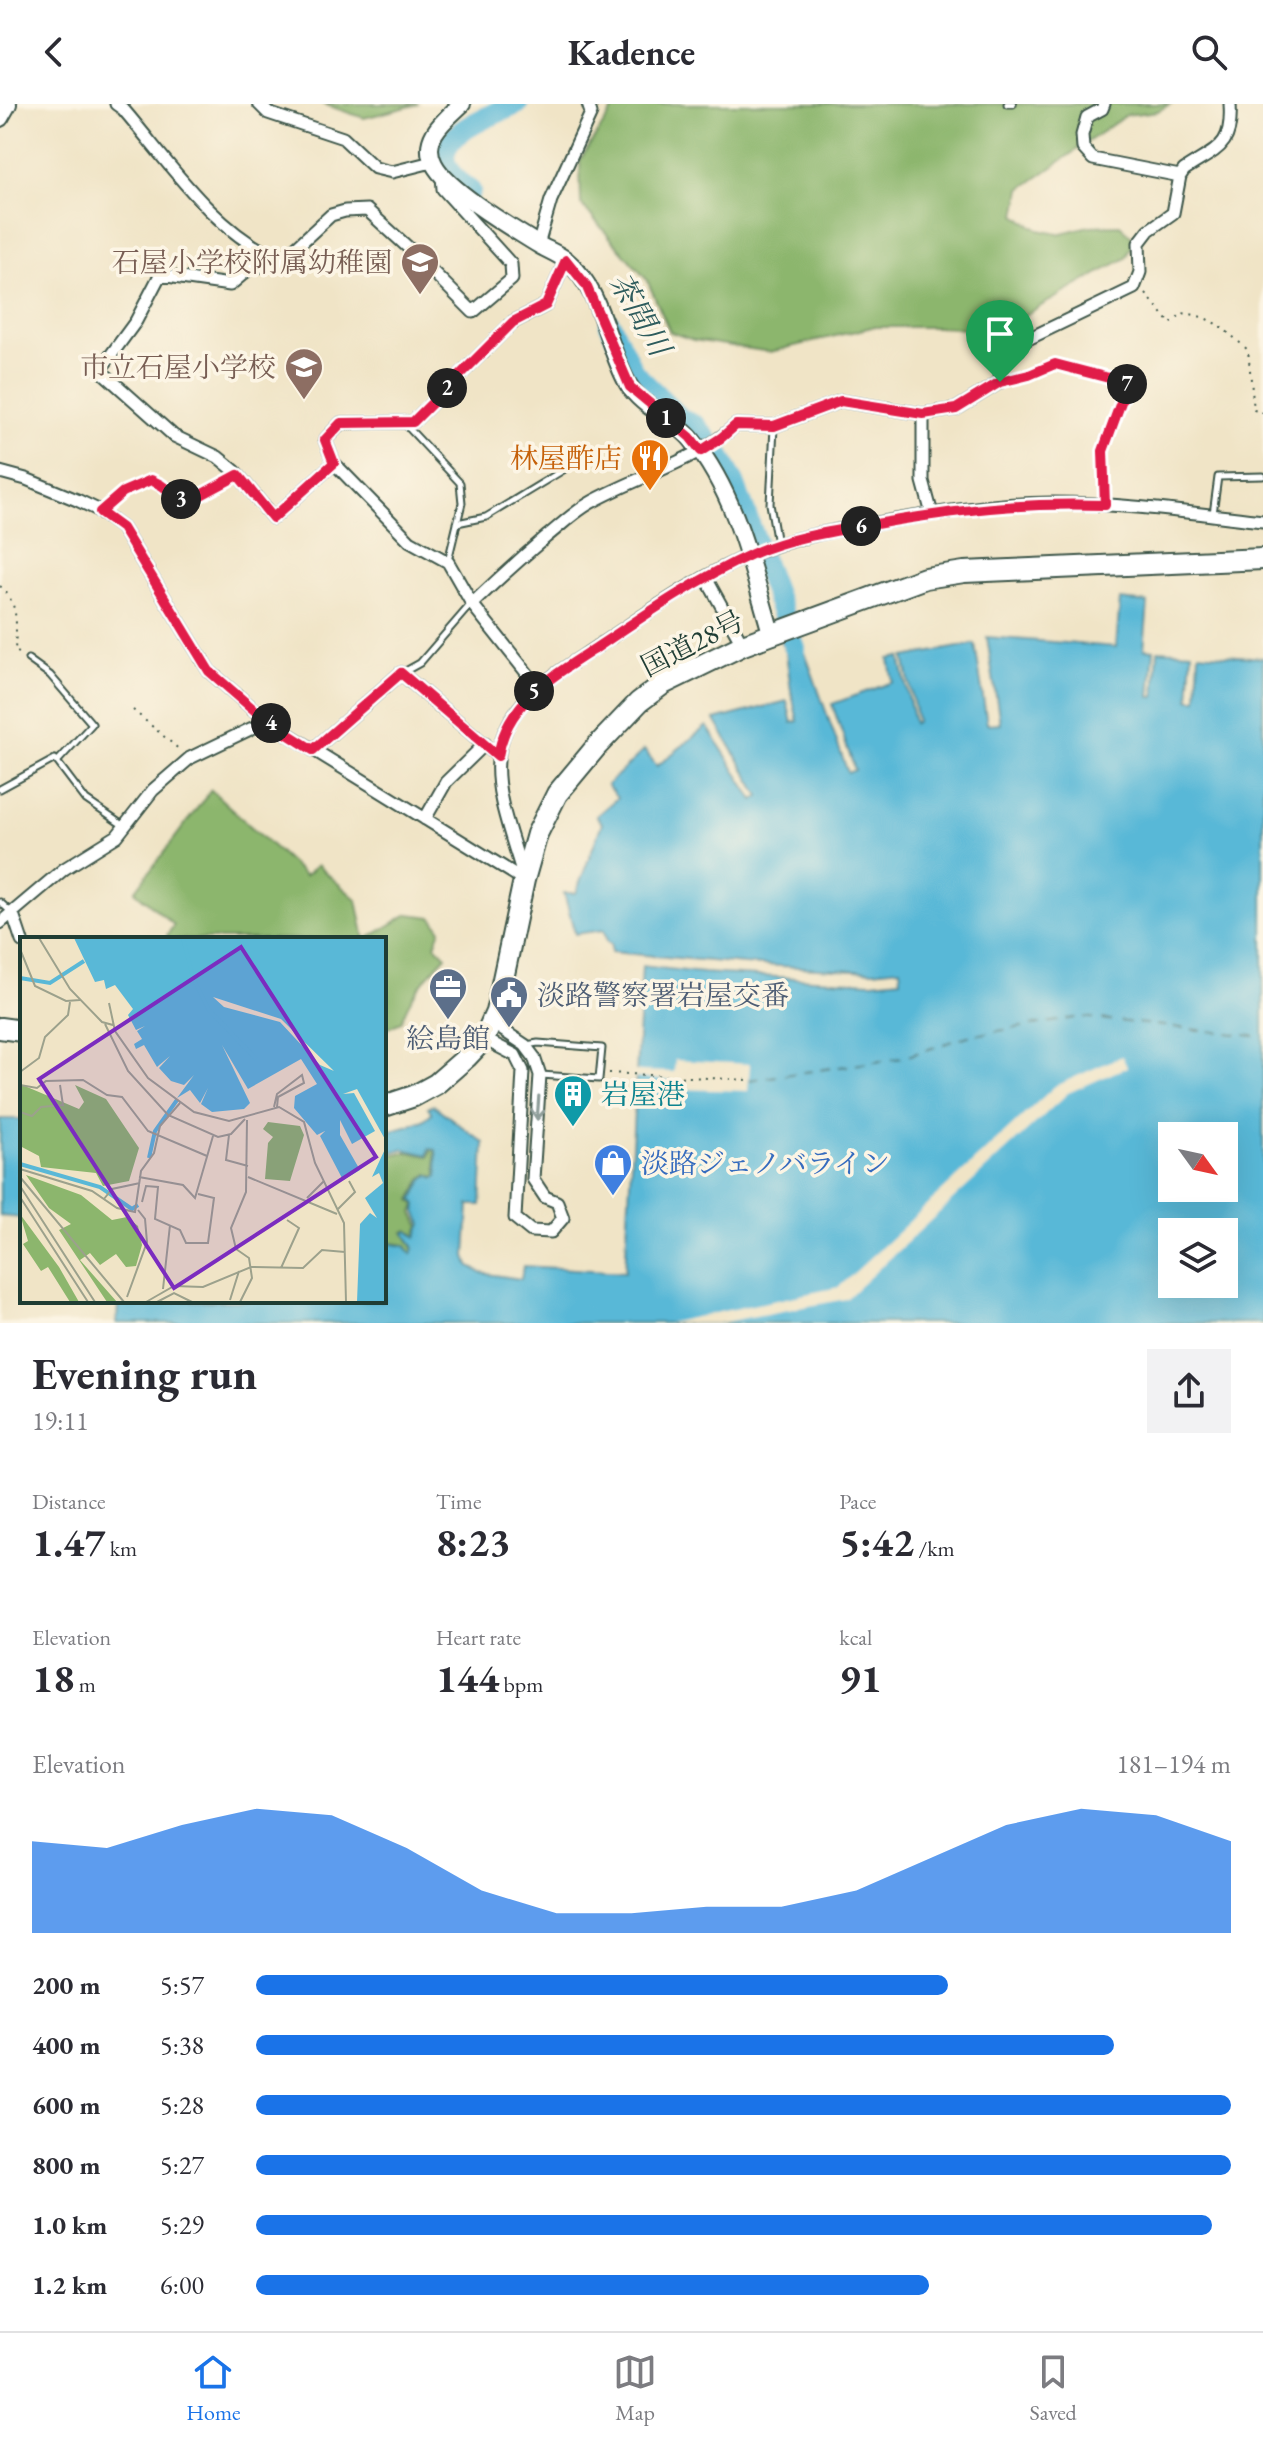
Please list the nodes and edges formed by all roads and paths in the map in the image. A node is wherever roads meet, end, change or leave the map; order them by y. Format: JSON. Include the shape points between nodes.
{"nodes":[{"id":1,"x":8,"y":104,"type":"edge"},
{"id":2,"x":116,"y":104,"type":"edge"},
{"id":3,"x":259,"y":104,"type":"edge"},
{"id":4,"x":462,"y":104,"type":"edge"},
{"id":5,"x":1007,"y":104,"type":"edge"},
{"id":6,"x":1013,"y":104,"type":"edge"},
{"id":7,"x":1104,"y":104,"type":"edge"},
{"id":8,"x":1230,"y":104,"type":"edge"},
{"id":9,"x":590,"y":108,"type":"edge"},
{"id":10,"x":0,"y":118,"type":"edge"},
{"id":11,"x":437,"y":169,"type":"junction"},
{"id":12,"x":1180,"y":176,"type":"junction"},
{"id":13,"x":538,"y":245,"type":"junction"},
{"id":14,"x":282,"y":260,"type":"junction"},
{"id":15,"x":566,"y":260,"type":"junction"},
{"id":16,"x":1134,"y":288,"type":"junction"},
{"id":17,"x":1000,"y":382,"type":"junction"},
{"id":18,"x":1263,"y":413,"type":"edge"},
{"id":19,"x":923,"y":414,"type":"junction"},
{"id":20,"x":403,"y":422,"type":"junction"},
{"id":21,"x":774,"y":426,"type":"junction"},
{"id":22,"x":703,"y":450,"type":"junction"},
{"id":23,"x":588,"y":455,"type":"dead end"},
{"id":24,"x":334,"y":463,"type":"junction"},
{"id":25,"x":0,"y":472,"type":"edge"},
{"id":26,"x":238,"y":475,"type":"junction"},
{"id":27,"x":1263,"y":476,"type":"edge"},
{"id":28,"x":1105,"y":505,"type":"junction"},
{"id":29,"x":100,"y":512,"type":"junction"},
{"id":30,"x":932,"y":514,"type":"junction"},
{"id":31,"x":1213,"y":515,"type":"junction"},
{"id":32,"x":1263,"y":521,"type":"edge"},
{"id":33,"x":457,"y":523,"type":"junction"},
{"id":34,"x":773,"y":547,"type":"junction"},
{"id":35,"x":751,"y":555,"type":"junction"},
{"id":36,"x":1263,"y":559,"type":"edge"},
{"id":37,"x":448,"y":562,"type":"junction"},
{"id":38,"x":706,"y":578,"type":"junction"},
{"id":39,"x":0,"y":586,"type":"edge"},
{"id":40,"x":472,"y":604,"type":"junction"},
{"id":41,"x":783,"y":632,"type":"junction"},
{"id":42,"x":743,"y":645,"type":"junction"},
{"id":43,"x":28,"y":659,"type":"joint"},
{"id":44,"x":401,"y":673,"type":"junction"},
{"id":45,"x":538,"y":687,"type":"junction"},
{"id":46,"x":133,"y":710,"type":"dead end"},
{"id":47,"x":267,"y":721,"type":"junction"},
{"id":48,"x":485,"y":744,"type":"junction"},
{"id":49,"x":313,"y":750,"type":"junction"},
{"id":50,"x":498,"y":756,"type":"junction"},
{"id":51,"x":190,"y":758,"type":"junction"},
{"id":52,"x":57,"y":762,"type":"junction"},
{"id":53,"x":0,"y":789,"type":"edge"},
{"id":54,"x":425,"y":819,"type":"junction"},
{"id":55,"x":124,"y":826,"type":"junction"},
{"id":56,"x":524,"y":880,"type":"junction"},
{"id":57,"x":0,"y":902,"type":"edge"},
{"id":58,"x":13,"y":914,"type":"junction"},
{"id":59,"x":0,"y":923,"type":"edge"},
{"id":60,"x":21,"y":937,"type":"edge"},
{"id":61,"x":0,"y":1028,"type":"edge"},
{"id":62,"x":20,"y":1031,"type":"edge"},
{"id":63,"x":488,"y":1031,"type":"junction"},
{"id":64,"x":525,"y":1045,"type":"junction"},
{"id":65,"x":599,"y":1072,"type":"junction"},
{"id":66,"x":540,"y":1075,"type":"junction"},
{"id":67,"x":749,"y":1080,"type":"dead end"},
{"id":68,"x":386,"y":1105,"type":"edge"}],
"edges":[{"from":1,"to":10,"type":"street"},
{"from":2,"to":14,"type":"street","via":[[212,213],[265,254]]},
{"from":3,"to":11,"type":"street","via":[[268,113],[343,138],[375,168]]},
{"from":4,"to":11,"type":"street","via":[[433,134],[430,147]]},
{"from":5,"to":6,"type":"lane"},
{"from":7,"to":12,"type":"street","via":[[1087,117],[1082,135],[1083,148],[1093,159]]},
{"from":8,"to":12,"type":"street","via":[[1231,130],[1224,144]]},
{"from":9,"to":13,"type":"street"},
{"from":11,"to":13,"type":"street","via":[[455,189]]},
{"from":11,"to":14,"type":"street","via":[[443,189],[511,264],[512,279],[473,312],[367,210],[331,215]]},
{"from":12,"to":16,"type":"street","via":[[1173,213],[1139,243],[1140,272]]},
{"from":13,"to":15,"type":"street"},
{"from":14,"to":26,"type":"street","via":[[250,268],[230,285],[160,275],[136,321],[100,370],[174,436],[218,457]]},
{"from":15,"to":20,"type":"street","via":[[546,305],[513,322],[413,422]]},
{"from":15,"to":22,"type":"street","via":[[586,285],[630,387]]},
{"from":16,"to":17,"type":"street","via":[[1005,350]]},
{"from":16,"to":18,"type":"path","via":[[1149,295],[1171,324],[1182,313],[1199,315],[1220,325],[1248,350],[1254,410]]},
{"from":17,"to":19,"type":"street","via":[[956,409]]},
{"from":17,"to":28,"type":"lane","via":[[1055,364],[1128,383],[1103,451]]},
{"from":19,"to":21,"type":"street","via":[[841,401]]},
{"from":19,"to":30,"type":"street","via":[[923,481]]},
{"from":20,"to":24,"type":"street","via":[[341,423],[325,440]]},
{"from":20,"to":33,"type":"lane","via":[[460,483]]},
{"from":21,"to":22,"type":"street","via":[[736,425]]},
{"from":21,"to":34,"type":"lane"},
{"from":22,"to":35,"type":"street"},
{"from":22,"to":40,"type":"street","via":[[585,505]]},
{"from":23,"to":33,"type":"lane","via":[[486,517]]},
{"from":24,"to":26,"type":"street","via":[[273,518]]},
{"from":24,"to":37,"type":"street","via":[[410,541]]},
{"from":25,"to":29,"type":"street"},
{"from":26,"to":29,"type":"lane","via":[[186,503],[151,480],[123,492]]},
{"from":27,"to":31,"type":"lane","via":[[1218,477]]},
{"from":28,"to":30,"type":"street","via":[[1038,504]]},
{"from":28,"to":31,"type":"street"},
{"from":29,"to":47,"type":"street","via":[[122,528],[209,671]]},
{"from":30,"to":34,"type":"street"},
{"from":31,"to":32,"type":"street"},
{"from":33,"to":37,"type":"lane"},
{"from":34,"to":35,"type":"street"},
{"from":35,"to":38,"type":"street"},
{"from":35,"to":41,"type":"street"},
{"from":36,"to":41,"type":"highway","name":"国道28号","via":[[964,572],[925,578]]},
{"from":37,"to":40,"type":"street"},
{"from":38,"to":42,"type":"street"},
{"from":38,"to":45,"type":"street"},
{"from":39,"to":43,"type":"path","via":[[16,612],[15,651]]},
{"from":40,"to":44,"type":"lane","via":[[420,663]]},
{"from":40,"to":45,"type":"street"},
{"from":41,"to":42,"type":"highway","name":"国道28号"},
{"from":42,"to":56,"type":"highway","name":"国道28号","via":[[663,684],[597,746],[557,794],[537,834]]},
{"from":43,"to":52,"type":"lane","via":[[50,675],[92,724]]},
{"from":44,"to":48,"type":"street"},
{"from":44,"to":49,"type":"street"},
{"from":45,"to":50,"type":"street","via":[[519,706]]},
{"from":46,"to":51,"type":"path"},
{"from":47,"to":49,"type":"street"},
{"from":47,"to":51,"type":"street"},
{"from":48,"to":50,"type":"street"},
{"from":48,"to":54,"type":"street","via":[[446,782]]},
{"from":49,"to":54,"type":"street"},
{"from":50,"to":56,"type":"street","via":[[500,789]]},
{"from":51,"to":55,"type":"street","via":[[153,790]]},
{"from":52,"to":53,"type":"lane"},
{"from":52,"to":55,"type":"lane","via":[[86,800]]},
{"from":54,"to":56,"type":"street"},
{"from":55,"to":58,"type":"street"},
{"from":56,"to":63,"type":"highway","name":"国道28号"},
{"from":57,"to":58,"type":"lane"},
{"from":58,"to":59,"type":"street"},
{"from":58,"to":60,"type":"street"},
{"from":61,"to":62,"type":"highway"},
{"from":63,"to":64,"type":"street"},
{"from":66,"to":63,"type":"street","one_way":true,"via":[[533,1179],[545,1197],[557,1202],[563,1218],[551,1232],[531,1231],[515,1218],[523,1071],[515,1055]]},
{"from":63,"to":68,"type":"highway","via":[[436,1084]]},
{"from":64,"to":65,"type":"lane","via":[[602,1048]]},
{"from":64,"to":66,"type":"street"},
{"from":65,"to":66,"type":"lane","via":[[599,1079]]},
{"from":65,"to":67,"type":"path"}]}
